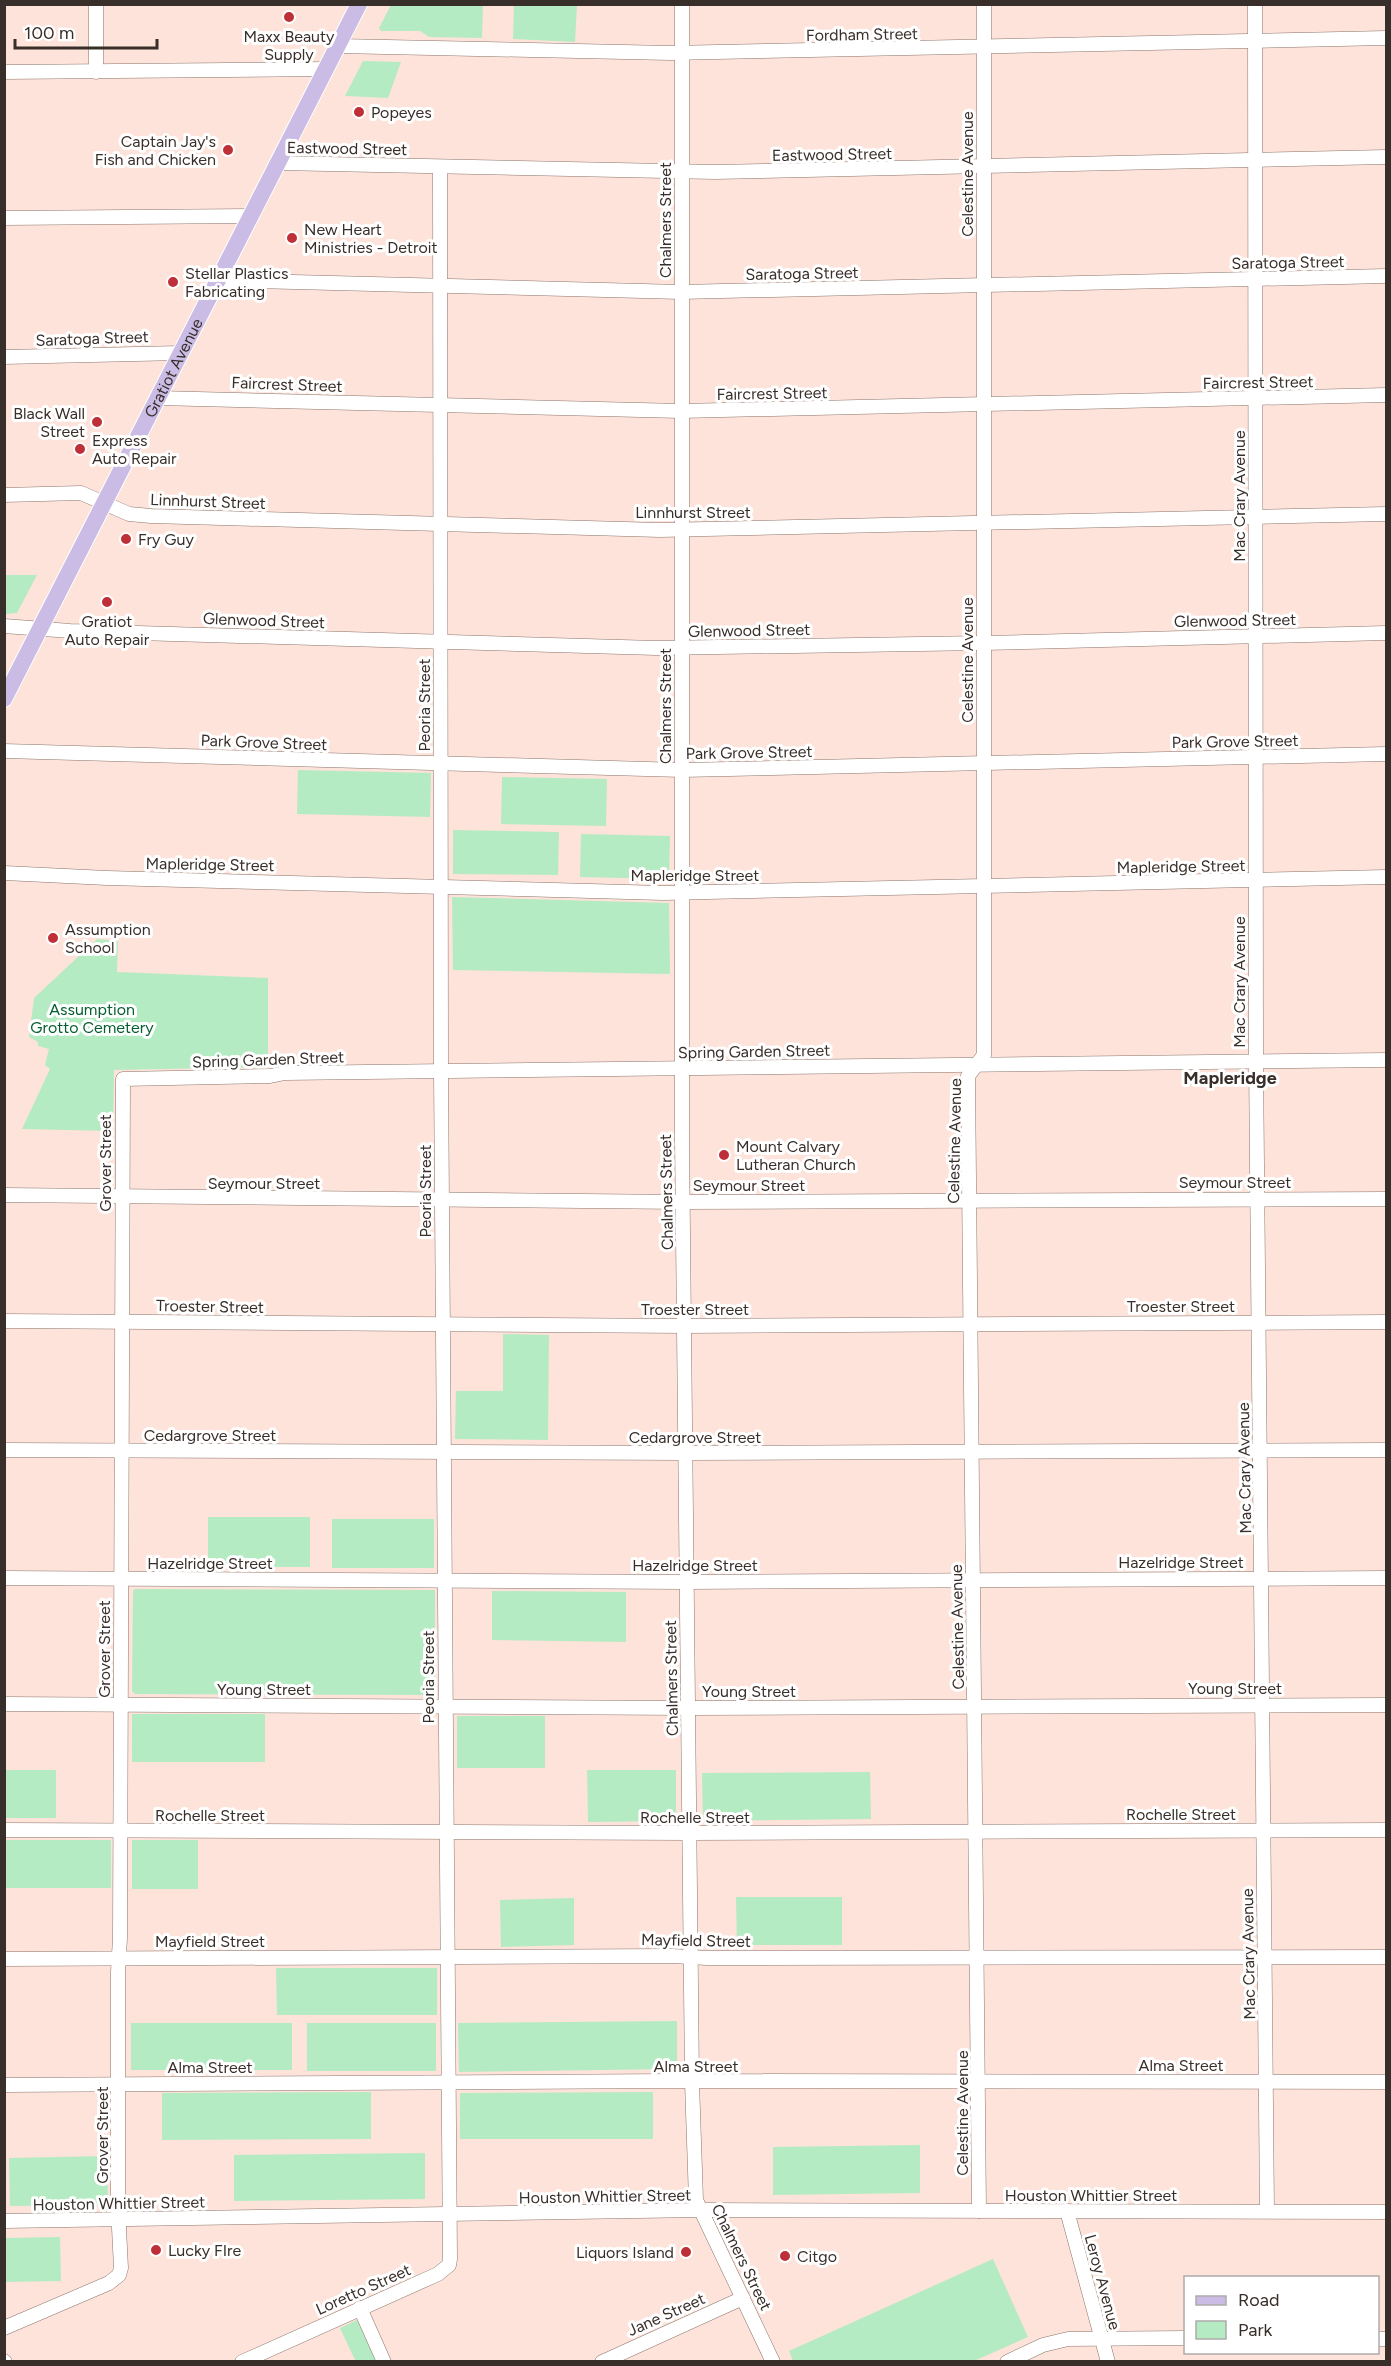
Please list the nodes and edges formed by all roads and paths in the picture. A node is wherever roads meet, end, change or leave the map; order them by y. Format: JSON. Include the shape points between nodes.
{"nodes":[{"id":1,"x":96,"y":4,"type":"edge"},
{"id":2,"x":359,"y":4,"type":"edge"},
{"id":3,"x":682,"y":4,"type":"edge"},
{"id":4,"x":984,"y":4,"type":"edge"},
{"id":5,"x":1255,"y":4,"type":"edge"},
{"id":6,"x":1386,"y":38,"type":"edge"},
{"id":7,"x":1255,"y":42,"type":"junction"},
{"id":8,"x":338,"y":46,"type":"junction"},
{"id":9,"x":984,"y":47,"type":"junction"},
{"id":10,"x":681,"y":53,"type":"junction"},
{"id":11,"x":326,"y":69,"type":"junction"},
{"id":12,"x":4,"y":72,"type":"edge"},
{"id":13,"x":96,"y":72,"type":"junction"},
{"id":14,"x":1386,"y":157,"type":"edge"},
{"id":15,"x":1256,"y":160,"type":"junction"},
{"id":16,"x":278,"y":163,"type":"junction"},
{"id":17,"x":440,"y":167,"type":"junction"},
{"id":18,"x":983,"y":167,"type":"junction"},
{"id":19,"x":681,"y":172,"type":"junction"},
{"id":20,"x":251,"y":216,"type":"junction"},
{"id":21,"x":4,"y":218,"type":"edge"},
{"id":22,"x":1386,"y":276,"type":"edge"},
{"id":23,"x":218,"y":280,"type":"junction"},
{"id":24,"x":1256,"y":280,"type":"junction"},
{"id":25,"x":440,"y":286,"type":"junction"},
{"id":26,"x":983,"y":286,"type":"junction"},
{"id":27,"x":681,"y":292,"type":"junction"},
{"id":28,"x":181,"y":353,"type":"junction"},
{"id":29,"x":4,"y":357,"type":"edge"},
{"id":30,"x":1386,"y":395,"type":"edge"},
{"id":31,"x":158,"y":398,"type":"junction"},
{"id":32,"x":1256,"y":398,"type":"junction"},
{"id":33,"x":440,"y":405,"type":"junction"},
{"id":34,"x":983,"y":405,"type":"junction"},
{"id":35,"x":681,"y":411,"type":"junction"},
{"id":36,"x":4,"y":495,"type":"edge"},
{"id":37,"x":104,"y":503,"type":"junction"},
{"id":38,"x":1386,"y":514,"type":"edge"},
{"id":39,"x":1256,"y":517,"type":"junction"},
{"id":40,"x":440,"y":524,"type":"junction"},
{"id":41,"x":983,"y":524,"type":"junction"},
{"id":42,"x":681,"y":529,"type":"junction"},
{"id":43,"x":4,"y":626,"type":"edge"},
{"id":44,"x":40,"y":629,"type":"junction"},
{"id":45,"x":1386,"y":633,"type":"edge"},
{"id":46,"x":1256,"y":636,"type":"junction"},
{"id":47,"x":440,"y":642,"type":"junction"},
{"id":48,"x":983,"y":643,"type":"junction"},
{"id":49,"x":681,"y":648,"type":"junction"},
{"id":50,"x":4,"y":699,"type":"edge"},
{"id":51,"x":4,"y":751,"type":"edge"},
{"id":52,"x":1386,"y":754,"type":"edge"},
{"id":53,"x":1256,"y":757,"type":"junction"},
{"id":54,"x":440,"y":764,"type":"junction"},
{"id":55,"x":983,"y":764,"type":"junction"},
{"id":56,"x":682,"y":770,"type":"junction"},
{"id":57,"x":4,"y":873,"type":"edge"},
{"id":58,"x":1386,"y":877,"type":"edge"},
{"id":59,"x":1256,"y":881,"type":"junction"},
{"id":60,"x":440,"y":887,"type":"junction"},
{"id":61,"x":983,"y":887,"type":"junction"},
{"id":62,"x":681,"y":892,"type":"junction"},
{"id":63,"x":1386,"y":1060,"type":"edge"},
{"id":64,"x":1256,"y":1061,"type":"junction"},
{"id":65,"x":976,"y":1065,"type":"junction"},
{"id":66,"x":682,"y":1069,"type":"junction"},
{"id":67,"x":441,"y":1072,"type":"junction"},
{"id":68,"x":123,"y":1079,"type":"joint"},
{"id":69,"x":4,"y":1196,"type":"edge"},
{"id":70,"x":122,"y":1198,"type":"junction"},
{"id":71,"x":1257,"y":1198,"type":"junction"},
{"id":72,"x":1386,"y":1199,"type":"edge"},
{"id":73,"x":969,"y":1200,"type":"junction"},
{"id":74,"x":442,"y":1201,"type":"junction"},
{"id":75,"x":683,"y":1202,"type":"junction"},
{"id":76,"x":4,"y":1321,"type":"edge"},
{"id":77,"x":122,"y":1321,"type":"junction"},
{"id":78,"x":1259,"y":1322,"type":"junction"},
{"id":79,"x":1386,"y":1322,"type":"edge"},
{"id":80,"x":442,"y":1324,"type":"junction"},
{"id":81,"x":970,"y":1324,"type":"junction"},
{"id":82,"x":684,"y":1326,"type":"junction"},
{"id":83,"x":4,"y":1450,"type":"edge"},
{"id":84,"x":121,"y":1450,"type":"junction"},
{"id":85,"x":1260,"y":1450,"type":"junction"},
{"id":86,"x":1386,"y":1450,"type":"edge"},
{"id":87,"x":443,"y":1452,"type":"junction"},
{"id":88,"x":971,"y":1452,"type":"junction"},
{"id":89,"x":685,"y":1454,"type":"junction"},
{"id":90,"x":4,"y":1578,"type":"edge"},
{"id":91,"x":1261,"y":1578,"type":"junction"},
{"id":92,"x":1386,"y":1578,"type":"edge"},
{"id":93,"x":121,"y":1579,"type":"junction"},
{"id":94,"x":973,"y":1580,"type":"junction"},
{"id":95,"x":444,"y":1581,"type":"junction"},
{"id":96,"x":687,"y":1582,"type":"junction"},
{"id":97,"x":4,"y":1704,"type":"edge"},
{"id":98,"x":121,"y":1705,"type":"junction"},
{"id":99,"x":1263,"y":1705,"type":"junction"},
{"id":100,"x":1386,"y":1705,"type":"edge"},
{"id":101,"x":974,"y":1706,"type":"junction"},
{"id":102,"x":445,"y":1707,"type":"junction"},
{"id":103,"x":688,"y":1708,"type":"junction"},
{"id":104,"x":4,"y":1830,"type":"edge"},
{"id":105,"x":1264,"y":1830,"type":"junction"},
{"id":106,"x":1386,"y":1830,"type":"edge"},
{"id":107,"x":120,"y":1831,"type":"junction"},
{"id":108,"x":976,"y":1831,"type":"junction"},
{"id":109,"x":446,"y":1833,"type":"junction"},
{"id":110,"x":689,"y":1833,"type":"junction"},
{"id":111,"x":977,"y":1956,"type":"junction"},
{"id":112,"x":1265,"y":1956,"type":"junction"},
{"id":113,"x":119,"y":1957,"type":"junction"},
{"id":114,"x":690,"y":1957,"type":"junction"},
{"id":115,"x":1386,"y":1957,"type":"edge"},
{"id":116,"x":447,"y":1958,"type":"junction"},
{"id":117,"x":4,"y":1959,"type":"edge"},
{"id":118,"x":692,"y":2082,"type":"junction"},
{"id":119,"x":978,"y":2082,"type":"junction"},
{"id":120,"x":1266,"y":2082,"type":"junction"},
{"id":121,"x":1386,"y":2082,"type":"edge"},
{"id":122,"x":118,"y":2083,"type":"junction"},
{"id":123,"x":448,"y":2084,"type":"junction"},
{"id":124,"x":4,"y":2085,"type":"edge"},
{"id":125,"x":701,"y":2210,"type":"junction"},
{"id":126,"x":979,"y":2211,"type":"junction"},
{"id":127,"x":1067,"y":2211,"type":"junction"},
{"id":128,"x":1267,"y":2211,"type":"junction"},
{"id":129,"x":1386,"y":2212,"type":"edge"},
{"id":130,"x":449,"y":2215,"type":"junction"},
{"id":131,"x":119,"y":2219,"type":"junction"},
{"id":132,"x":4,"y":2221,"type":"edge"},
{"id":133,"x":743,"y":2298,"type":"junction"},
{"id":134,"x":360,"y":2308,"type":"junction"},
{"id":135,"x":4,"y":2328,"type":"edge"},
{"id":136,"x":1102,"y":2338,"type":"junction"},
{"id":137,"x":1184,"y":2338,"type":"edge"},
{"id":138,"x":242,"y":2361,"type":"edge"},
{"id":139,"x":384,"y":2361,"type":"edge"},
{"id":140,"x":602,"y":2361,"type":"edge"},
{"id":141,"x":773,"y":2361,"type":"edge"},
{"id":142,"x":1007,"y":2361,"type":"edge"},
{"id":143,"x":1108,"y":2361,"type":"edge"}],
"edges":[{"from":1,"to":13,"type":"street"},
{"from":2,"to":8,"type":"main road","name":"Gratiot Avenue"},
{"from":3,"to":10,"type":"street","name":"Chalmers Street"},
{"from":4,"to":9,"type":"street","name":"Celestine Avenue"},
{"from":5,"to":7,"type":"street","name":"Mac Crary Avenue"},
{"from":6,"to":7,"type":"street","name":"Fordham Street"},
{"from":7,"to":9,"type":"street","name":"Fordham Street"},
{"from":7,"to":15,"type":"street","name":"Mac Crary Avenue"},
{"from":8,"to":10,"type":"street","name":"Fordham Street"},
{"from":8,"to":11,"type":"main road","name":"Gratiot Avenue"},
{"from":9,"to":10,"type":"street","name":"Fordham Street"},
{"from":9,"to":18,"type":"street","name":"Celestine Avenue"},
{"from":10,"to":19,"type":"street","name":"Chalmers Street"},
{"from":11,"to":13,"type":"street"},
{"from":11,"to":16,"type":"main road","name":"Gratiot Avenue"},
{"from":12,"to":13,"type":"street"},
{"from":14,"to":15,"type":"street","name":"Eastwood Street"},
{"from":15,"to":18,"type":"street","name":"Eastwood Street"},
{"from":15,"to":24,"type":"street","name":"Mac Crary Avenue"},
{"from":16,"to":17,"type":"street","name":"Eastwood Street"},
{"from":16,"to":20,"type":"main road","name":"Gratiot Avenue"},
{"from":17,"to":19,"type":"street","name":"Eastwood Street"},
{"from":17,"to":25,"type":"street","name":"Peoria Street"},
{"from":18,"to":19,"type":"street","name":"Eastwood Street"},
{"from":18,"to":26,"type":"street","name":"Celestine Avenue"},
{"from":19,"to":27,"type":"street","name":"Chalmers Street"},
{"from":20,"to":21,"type":"street"},
{"from":20,"to":23,"type":"main road","name":"Gratiot Avenue"},
{"from":22,"to":24,"type":"street","name":"Saratoga Street"},
{"from":23,"to":25,"type":"street","name":"Saratoga Street"},
{"from":23,"to":28,"type":"main road","name":"Gratiot Avenue"},
{"from":24,"to":26,"type":"street","name":"Saratoga Street"},
{"from":24,"to":32,"type":"street","name":"Mac Crary Avenue"},
{"from":25,"to":27,"type":"street","name":"Saratoga Street"},
{"from":25,"to":33,"type":"street","name":"Peoria Street"},
{"from":26,"to":27,"type":"street","name":"Saratoga Street"},
{"from":26,"to":34,"type":"street","name":"Celestine Avenue"},
{"from":27,"to":35,"type":"street","name":"Chalmers Street"},
{"from":28,"to":29,"type":"street","name":"Saratoga Street"},
{"from":28,"to":31,"type":"main road","name":"Gratiot Avenue"},
{"from":30,"to":32,"type":"street","name":"Faircrest Street"},
{"from":31,"to":33,"type":"street","name":"Faircrest Street"},
{"from":31,"to":37,"type":"main road","name":"Gratiot Avenue"},
{"from":32,"to":34,"type":"street","name":"Faircrest Street"},
{"from":32,"to":39,"type":"street","name":"Mac Crary Avenue"},
{"from":33,"to":35,"type":"street","name":"Faircrest Street"},
{"from":33,"to":40,"type":"street","name":"Peoria Street"},
{"from":34,"to":35,"type":"street","name":"Faircrest Street"},
{"from":34,"to":41,"type":"street","name":"Celestine Avenue"},
{"from":35,"to":42,"type":"street","name":"Chalmers Street"},
{"from":36,"to":37,"type":"street","name":"Linnhurst Street","via":[[81,493]]},
{"from":37,"to":40,"type":"street","name":"Linnhurst Street","via":[[129,514],[151,516]]},
{"from":37,"to":44,"type":"main road","name":"Gratiot Avenue"},
{"from":38,"to":39,"type":"street","name":"Linnhurst Street"},
{"from":39,"to":41,"type":"street","name":"Linnhurst Street"},
{"from":39,"to":46,"type":"street","name":"Mac Crary Avenue"},
{"from":40,"to":42,"type":"street","name":"Linnhurst Street"},
{"from":40,"to":47,"type":"street","name":"Peoria Street"},
{"from":41,"to":42,"type":"street","name":"Linnhurst Street"},
{"from":41,"to":48,"type":"street","name":"Celestine Avenue"},
{"from":42,"to":49,"type":"street","name":"Chalmers Street"},
{"from":43,"to":44,"type":"street","name":"Glenwood Street"},
{"from":44,"to":47,"type":"street","name":"Glenwood Street"},
{"from":44,"to":50,"type":"main road","name":"Gratiot Avenue"},
{"from":45,"to":46,"type":"street","name":"Glenwood Street"},
{"from":46,"to":48,"type":"street","name":"Glenwood Street"},
{"from":46,"to":53,"type":"street","name":"Mac Crary Avenue"},
{"from":47,"to":49,"type":"street","name":"Glenwood Street"},
{"from":47,"to":54,"type":"street","name":"Peoria Street"},
{"from":48,"to":49,"type":"street","name":"Glenwood Street"},
{"from":48,"to":55,"type":"street","name":"Celestine Avenue"},
{"from":49,"to":56,"type":"street","name":"Chalmers Street"},
{"from":51,"to":54,"type":"street","name":"Park Grove Street"},
{"from":52,"to":53,"type":"street","name":"Park Grove Street"},
{"from":53,"to":55,"type":"street","name":"Park Grove Street"},
{"from":53,"to":59,"type":"street","name":"Mac Crary Avenue"},
{"from":54,"to":56,"type":"street","name":"Park Grove Street"},
{"from":54,"to":60,"type":"street","name":"Peoria Street"},
{"from":55,"to":56,"type":"street","name":"Park Grove Street"},
{"from":55,"to":61,"type":"street","name":"Celestine Avenue"},
{"from":56,"to":62,"type":"street","name":"Chalmers Street"},
{"from":57,"to":60,"type":"street","name":"Mapleridge Street"},
{"from":58,"to":59,"type":"street","name":"Mapleridge Street"},
{"from":59,"to":61,"type":"street","name":"Mapleridge Street"},
{"from":59,"to":64,"type":"street","name":"Mac Crary Avenue"},
{"from":60,"to":62,"type":"street","name":"Mapleridge Street"},
{"from":60,"to":67,"type":"street","name":"Peoria Street"},
{"from":61,"to":62,"type":"street","name":"Mapleridge Street"},
{"from":61,"to":65,"type":"street","name":"Celestine Avenue","via":[[984,1055]]},
{"from":62,"to":66,"type":"street","name":"Chalmers Street"},
{"from":63,"to":64,"type":"street","name":"Spring Garden Street"},
{"from":64,"to":65,"type":"street","name":"Spring Garden Street"},
{"from":64,"to":71,"type":"street","name":"Mac Crary Avenue"},
{"from":65,"to":66,"type":"street","name":"Spring Garden Street"},
{"from":65,"to":73,"type":"street","name":"Celestine Avenue","via":[[968,1076]]},
{"from":66,"to":67,"type":"street","name":"Spring Garden Street"},
{"from":66,"to":75,"type":"street","name":"Chalmers Street"},
{"from":67,"to":68,"type":"street","name":"Spring Garden Street"},
{"from":67,"to":74,"type":"street","name":"Peoria Street"},
{"from":68,"to":70,"type":"street","name":"Grover Street"},
{"from":69,"to":70,"type":"street","name":"Seymour Street"},
{"from":70,"to":74,"type":"street","name":"Seymour Street"},
{"from":70,"to":77,"type":"street","name":"Grover Street"},
{"from":71,"to":72,"type":"street","name":"Seymour Street"},
{"from":71,"to":73,"type":"street","name":"Seymour Street"},
{"from":71,"to":78,"type":"street","name":"Mac Crary Avenue"},
{"from":73,"to":75,"type":"street","name":"Seymour Street"},
{"from":73,"to":81,"type":"street","name":"Celestine Avenue"},
{"from":74,"to":75,"type":"street","name":"Seymour Street"},
{"from":74,"to":80,"type":"street","name":"Peoria Street"},
{"from":75,"to":82,"type":"street","name":"Chalmers Street"},
{"from":76,"to":77,"type":"street","name":"Troester Street"},
{"from":77,"to":80,"type":"street","name":"Troester Street"},
{"from":77,"to":84,"type":"street","name":"Grover Street"},
{"from":78,"to":79,"type":"street","name":"Troester Street"},
{"from":78,"to":81,"type":"street","name":"Troester Street"},
{"from":78,"to":85,"type":"street","name":"Mac Crary Avenue"},
{"from":80,"to":82,"type":"street","name":"Troester Street"},
{"from":80,"to":87,"type":"street","name":"Peoria Street"},
{"from":81,"to":82,"type":"street","name":"Troester Street"},
{"from":81,"to":88,"type":"street","name":"Celestine Avenue"},
{"from":82,"to":89,"type":"street","name":"Chalmers Street"},
{"from":83,"to":84,"type":"street","name":"Cedargrove Street"},
{"from":84,"to":87,"type":"street","name":"Cedargrove Street"},
{"from":84,"to":93,"type":"street","name":"Grover Street"},
{"from":85,"to":86,"type":"street","name":"Cedargrove Street"},
{"from":85,"to":88,"type":"street","name":"Cedargrove Street"},
{"from":85,"to":91,"type":"street","name":"Mac Crary Avenue"},
{"from":87,"to":89,"type":"street","name":"Cedargrove Street"},
{"from":87,"to":95,"type":"street","name":"Peoria Street"},
{"from":88,"to":89,"type":"street","name":"Cedargrove Street"},
{"from":88,"to":94,"type":"street","name":"Celestine Avenue"},
{"from":89,"to":96,"type":"street","name":"Chalmers Street"},
{"from":90,"to":93,"type":"street","name":"Hazelridge Street"},
{"from":91,"to":92,"type":"street","name":"Hazelridge Street"},
{"from":91,"to":94,"type":"street","name":"Hazelridge Street"},
{"from":91,"to":99,"type":"street","name":"Mac Crary Avenue"},
{"from":93,"to":95,"type":"street","name":"Hazelridge Street"},
{"from":93,"to":98,"type":"street","name":"Grover Street"},
{"from":94,"to":96,"type":"street","name":"Hazelridge Street"},
{"from":94,"to":101,"type":"street","name":"Celestine Avenue"},
{"from":95,"to":96,"type":"street","name":"Hazelridge Street"},
{"from":95,"to":102,"type":"street","name":"Peoria Street"},
{"from":96,"to":103,"type":"street","name":"Chalmers Street"},
{"from":97,"to":98,"type":"street","name":"Young Street"},
{"from":98,"to":102,"type":"street","name":"Young Street"},
{"from":98,"to":107,"type":"street","name":"Grover Street"},
{"from":99,"to":100,"type":"street","name":"Young Street"},
{"from":99,"to":101,"type":"street","name":"Young Street"},
{"from":99,"to":105,"type":"street","name":"Mac Crary Avenue"},
{"from":101,"to":103,"type":"street","name":"Young Street"},
{"from":101,"to":108,"type":"street","name":"Celestine Avenue"},
{"from":102,"to":103,"type":"street","name":"Young Street"},
{"from":102,"to":109,"type":"street","name":"Peoria Street"},
{"from":103,"to":110,"type":"street","name":"Chalmers Street"},
{"from":104,"to":107,"type":"street","name":"Rochelle Street"},
{"from":105,"to":106,"type":"street","name":"Rochelle Street"},
{"from":105,"to":108,"type":"street","name":"Rochelle Street"},
{"from":105,"to":112,"type":"street","name":"Mac Crary Avenue"},
{"from":107,"to":109,"type":"street","name":"Rochelle Street"},
{"from":107,"to":113,"type":"street","name":"Grover Street"},
{"from":108,"to":110,"type":"street","name":"Rochelle Street"},
{"from":108,"to":111,"type":"street","name":"Celestine Avenue"},
{"from":109,"to":110,"type":"street","name":"Rochelle Street"},
{"from":109,"to":116,"type":"street","name":"Peoria Street"},
{"from":110,"to":114,"type":"street","name":"Chalmers Street"},
{"from":111,"to":112,"type":"street","name":"Mayfield Street"},
{"from":111,"to":114,"type":"street","name":"Mayfield Street"},
{"from":111,"to":119,"type":"street","name":"Celestine Avenue"},
{"from":112,"to":115,"type":"street","name":"Mayfield Street"},
{"from":112,"to":120,"type":"street","name":"Mac Crary Avenue"},
{"from":113,"to":116,"type":"street","name":"Mayfield Street"},
{"from":113,"to":117,"type":"street","name":"Mayfield Street"},
{"from":113,"to":122,"type":"street","name":"Grover Street"},
{"from":114,"to":116,"type":"street","name":"Mayfield Street"},
{"from":114,"to":118,"type":"street","name":"Chalmers Street"},
{"from":116,"to":123,"type":"street","name":"Peoria Street"},
{"from":118,"to":119,"type":"street","name":"Alma Street"},
{"from":118,"to":123,"type":"street","name":"Alma Street"},
{"from":118,"to":125,"type":"street","name":"Chalmers Street","via":[[695,2194]]},
{"from":119,"to":120,"type":"street","name":"Alma Street"},
{"from":119,"to":126,"type":"street","name":"Celestine Avenue"},
{"from":120,"to":121,"type":"street","name":"Alma Street"},
{"from":120,"to":128,"type":"street","name":"Mac Crary Avenue"},
{"from":122,"to":123,"type":"street","name":"Alma Street"},
{"from":122,"to":124,"type":"street","name":"Alma Street"},
{"from":122,"to":131,"type":"street","name":"Grover Street"},
{"from":123,"to":130,"type":"street","name":"Peoria Street"},
{"from":125,"to":126,"type":"street","name":"Houston Whittier Street"},
{"from":125,"to":130,"type":"street","name":"Houston Whittier Street"},
{"from":125,"to":133,"type":"street","name":"Chalmers Street"},
{"from":126,"to":127,"type":"street","name":"Houston Whittier Street"},
{"from":127,"to":128,"type":"street","name":"Houston Whittier Street"},
{"from":127,"to":136,"type":"street","name":"Leroy Avenue"},
{"from":128,"to":129,"type":"street","name":"Houston Whittier Street"},
{"from":130,"to":131,"type":"street","name":"Houston Whittier Street"},
{"from":130,"to":134,"type":"street","name":"Loretto Street","via":[[449,2265],[438,2274]]},
{"from":131,"to":132,"type":"street","name":"Houston Whittier Street"},
{"from":131,"to":135,"type":"street","name":"Grover Street","via":[[121,2268],[116,2278]]},
{"from":133,"to":140,"type":"street","name":"Jane Street"},
{"from":133,"to":141,"type":"street","name":"Chalmers Street"},
{"from":134,"to":138,"type":"street","name":"Loretto Street"},
{"from":134,"to":139,"type":"street"},
{"from":136,"to":137,"type":"street"},
{"from":136,"to":142,"type":"street","via":[[1056,2341]]},
{"from":136,"to":143,"type":"street","name":"Leroy Avenue"}]}
